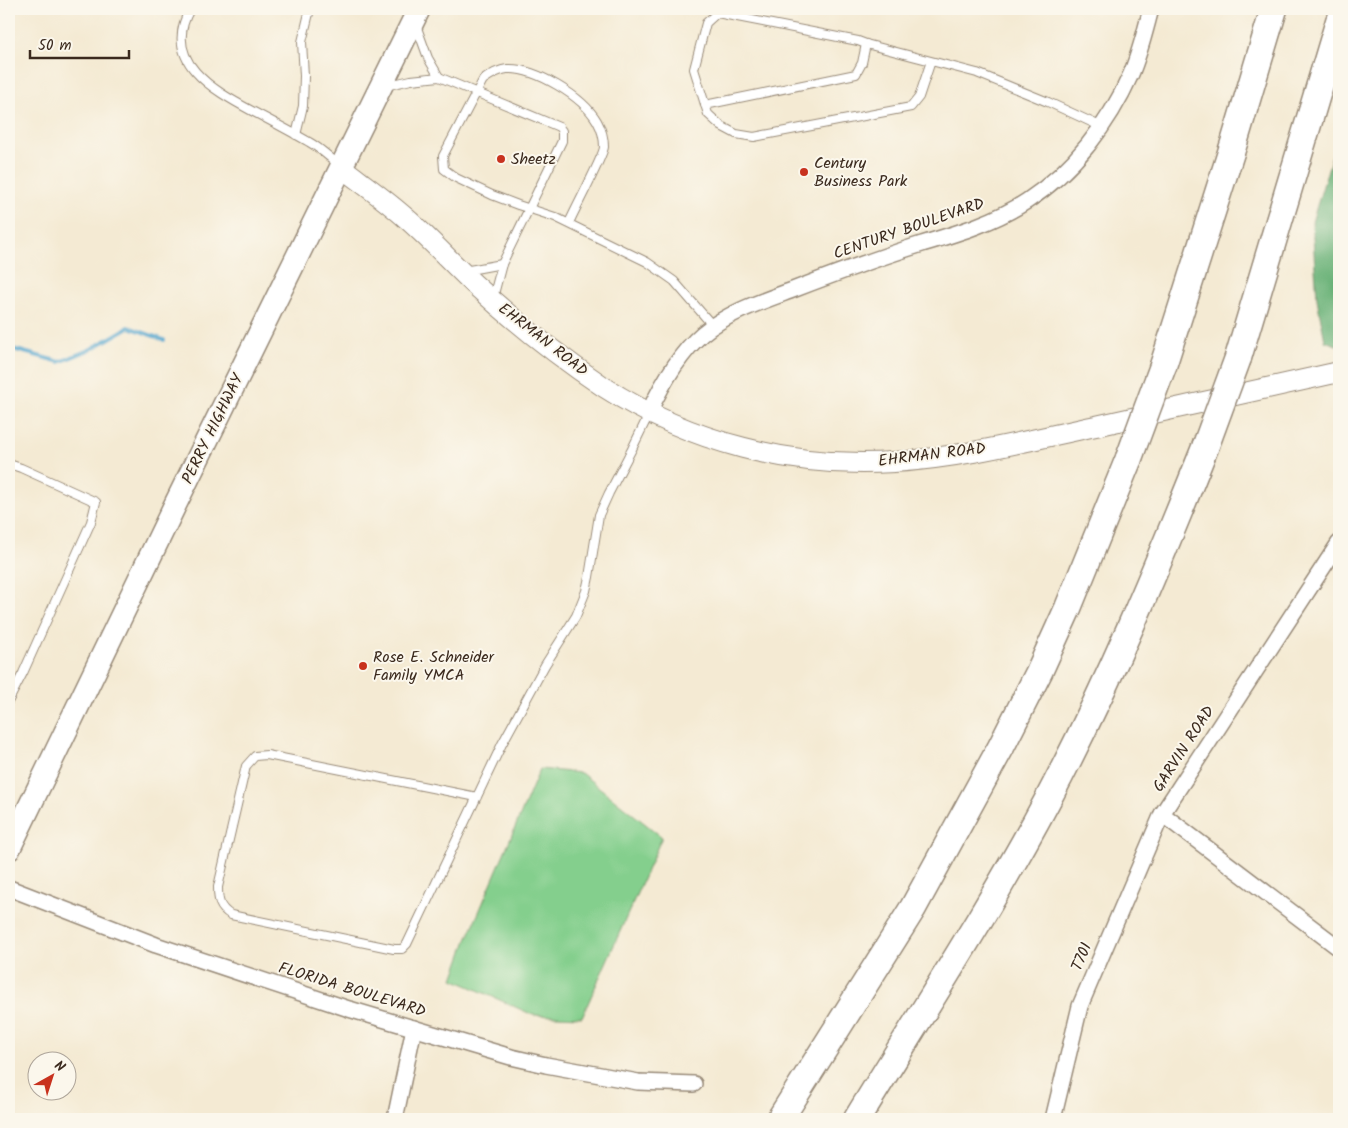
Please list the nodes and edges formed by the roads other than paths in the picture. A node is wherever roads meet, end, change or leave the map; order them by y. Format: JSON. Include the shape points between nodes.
{"nodes":[{"id":1,"x":190,"y":9,"type":"edge"},
{"id":2,"x":310,"y":9,"type":"edge"},
{"id":3,"x":1151,"y":9,"type":"edge"},
{"id":4,"x":1274,"y":9,"type":"edge"},
{"id":5,"x":416,"y":14,"type":"edge"},
{"id":6,"x":1339,"y":21,"type":"edge"},
{"id":7,"x":866,"y":44,"type":"junction"},
{"id":8,"x":931,"y":61,"type":"junction"},
{"id":9,"x":439,"y":76,"type":"junction"},
{"id":10,"x":380,"y":87,"type":"junction"},
{"id":11,"x":476,"y":92,"type":"junction"},
{"id":12,"x":705,"y":105,"type":"junction"},
{"id":13,"x":1102,"y":127,"type":"junction"},
{"id":14,"x":296,"y":135,"type":"junction"},
{"id":15,"x":341,"y":167,"type":"junction"},
{"id":16,"x":530,"y":209,"type":"junction"},
{"id":17,"x":568,"y":223,"type":"junction"},
{"id":18,"x":502,"y":264,"type":"junction"},
{"id":19,"x":461,"y":272,"type":"junction"},
{"id":20,"x":492,"y":300,"type":"junction"},
{"id":21,"x":713,"y":326,"type":"junction"},
{"id":22,"x":1339,"y":372,"type":"edge"},
{"id":23,"x":649,"y":412,"type":"junction"},
{"id":24,"x":9,"y":464,"type":"edge"},
{"id":25,"x":1339,"y":543,"type":"edge"},
{"id":26,"x":12,"y":688,"type":"edge"},
{"id":27,"x":9,"y":700,"type":"edge"},
{"id":28,"x":477,"y":797,"type":"junction"},
{"id":29,"x":1162,"y":814,"type":"junction"},
{"id":30,"x":9,"y":849,"type":"edge"},
{"id":31,"x":9,"y":888,"type":"edge"},
{"id":32,"x":1339,"y":948,"type":"edge"},
{"id":33,"x":414,"y":1028,"type":"junction"},
{"id":34,"x":694,"y":1084,"type":"dead end"},
{"id":35,"x":395,"y":1119,"type":"edge"},
{"id":36,"x":780,"y":1119,"type":"edge"},
{"id":37,"x":857,"y":1119,"type":"edge"},
{"id":38,"x":1054,"y":1119,"type":"edge"}],
"edges":[{"from":1,"to":14,"type":"lane","via":[[182,29],[182,41],[192,68],[217,91]]},
{"from":2,"to":14,"type":"lane","via":[[302,42],[303,106]]},
{"from":3,"to":13,"type":"street","name":"CENTURY BOULEVARD","via":[[1131,73]]},
{"from":4,"to":36,"type":"highway","bridge":true,"via":[[1163,366],[1068,608],[1000,749],[913,908]]},
{"from":5,"to":9,"type":"lane","via":[[428,58]]},
{"from":5,"to":10,"type":"main road","name":"PERRY HIGHWAY"},
{"from":6,"to":37,"type":"highway","bridge":true,"via":[[1238,358],[1161,557],[1047,801],[978,922]]},
{"from":7,"to":8,"type":"lane"},
{"from":7,"to":12,"type":"lane","via":[[862,64],[856,74]]},
{"from":7,"to":12,"type":"lane","via":[[717,13],[706,23],[694,69]]},
{"from":8,"to":12,"type":"lane","via":[[920,97],[911,107],[754,137],[736,134],[721,126],[708,114]]},
{"from":8,"to":13,"type":"lane","via":[[977,73]]},
{"from":9,"to":10,"type":"lane"},
{"from":9,"to":11,"type":"lane"},
{"from":10,"to":15,"type":"main road","name":"PERRY HIGHWAY"},
{"from":11,"to":16,"type":"lane","via":[[562,131],[562,141]]},
{"from":11,"to":16,"type":"lane","via":[[443,156],[444,169],[492,195]]},
{"from":11,"to":17,"type":"lane","via":[[483,80],[494,73],[506,69],[529,71],[561,87],[584,105],[597,121],[604,149]]},
{"from":13,"to":21,"type":"street","name":"CENTURY BOULEVARD","via":[[1061,174],[1027,202],[1008,212],[969,230],[832,274],[760,302]]},
{"from":14,"to":15,"type":"lane"},
{"from":15,"to":19,"type":"street","name":"EHRMAN ROAD","via":[[408,220]]},
{"from":15,"to":30,"type":"main road","name":"PERRY HIGHWAY"},
{"from":16,"to":17,"type":"lane"},
{"from":16,"to":18,"type":"lane"},
{"from":17,"to":21,"type":"lane","via":[[648,262],[674,280]]},
{"from":18,"to":19,"type":"lane"},
{"from":18,"to":20,"type":"lane"},
{"from":19,"to":20,"type":"street","name":"EHRMAN ROAD"},
{"from":20,"to":23,"type":"street","name":"EHRMAN ROAD","via":[[606,388]]},
{"from":21,"to":23,"type":"street","name":"CENTURY BOULEVARD","via":[[684,354],[663,383]]},
{"from":22,"to":23,"type":"street","name":"EHRMAN ROAD","via":[[1027,441],[942,457],[894,462],[828,462],[742,448],[698,434]]},
{"from":23,"to":28,"type":"lane","via":[[600,515],[586,591],[576,616],[544,665]]},
{"from":24,"to":26,"type":"lane","via":[[96,502],[91,522]]},
{"from":25,"to":29,"type":"street","name":"GARVIN ROAD"},
{"from":26,"to":27,"type":"lane"},
{"from":28,"to":28,"type":"lane","via":[[268,755],[255,756],[246,766],[218,887],[219,903],[231,915],[402,949]]},
{"from":29,"to":32,"type":"street","name":"GARVIN ROAD"},
{"from":29,"to":38,"type":"street","name":"T701","via":[[1080,1006]]},
{"from":31,"to":33,"type":"street","name":"FLORIDA BOULEVARD","via":[[156,945]]},
{"from":33,"to":34,"type":"street","name":"FLORIDA BOULEVARD","via":[[546,1065],[638,1082]]},
{"from":33,"to":35,"type":"street"}]}
